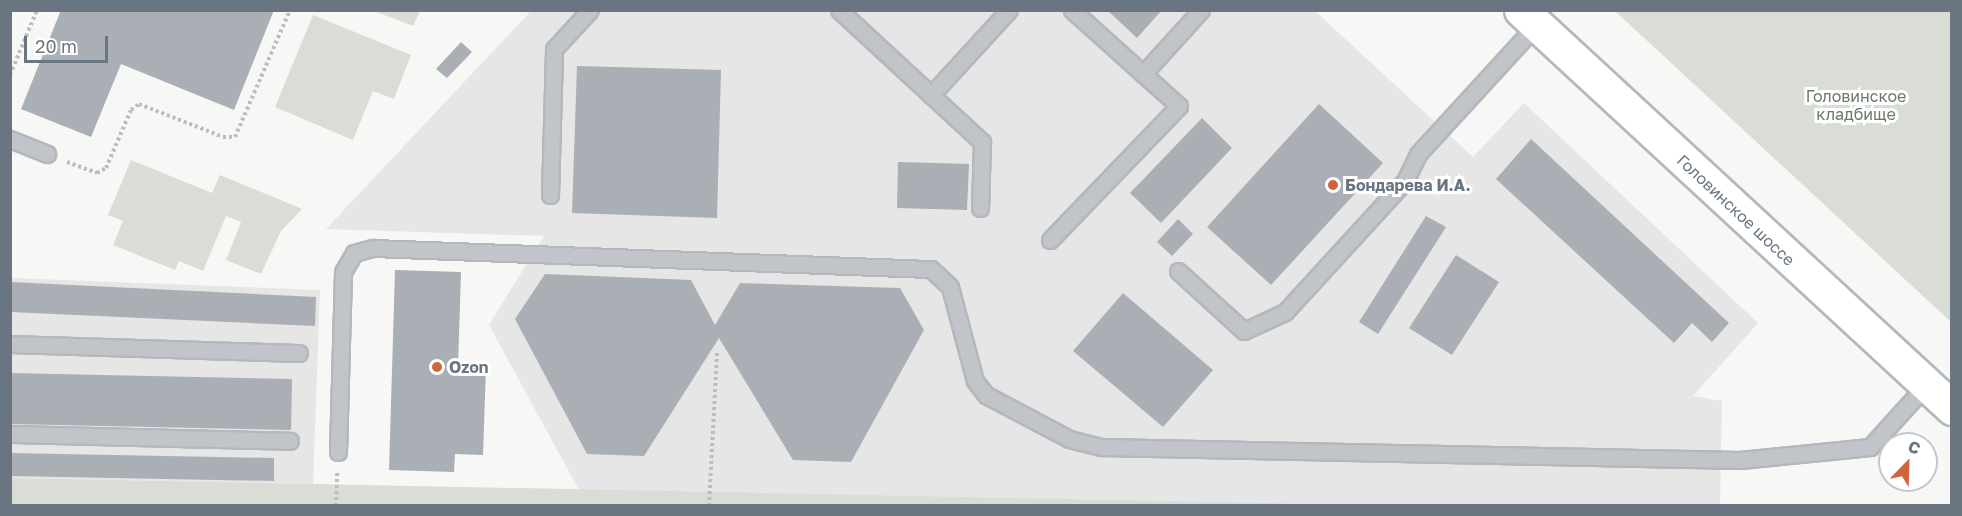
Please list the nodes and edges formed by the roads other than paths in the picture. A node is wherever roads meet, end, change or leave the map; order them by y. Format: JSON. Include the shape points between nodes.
{"nodes":[{"id":1,"x":590,"y":10,"type":"edge"},
{"id":2,"x":840,"y":10,"type":"edge"},
{"id":3,"x":1010,"y":10,"type":"edge"},
{"id":4,"x":1072,"y":10,"type":"edge"},
{"id":5,"x":1201,"y":10,"type":"edge"},
{"id":6,"x":1529,"y":18,"type":"edge"},
{"id":7,"x":1143,"y":74,"type":"junction"},
{"id":8,"x":931,"y":95,"type":"junction"},
{"id":9,"x":10,"y":139,"type":"edge"},
{"id":10,"x":47,"y":154,"type":"road end"},
{"id":11,"x":550,"y":195,"type":"dead end"},
{"id":12,"x":980,"y":208,"type":"dead end"},
{"id":13,"x":1050,"y":240,"type":"dead end"},
{"id":14,"x":1178,"y":271,"type":"dead end"},
{"id":15,"x":10,"y":344,"type":"edge"},
{"id":16,"x":299,"y":353,"type":"dead end"},
{"id":17,"x":1926,"y":385,"type":"junction"},
{"id":18,"x":1952,"y":408,"type":"edge"},
{"id":19,"x":10,"y":434,"type":"edge"},
{"id":20,"x":290,"y":441,"type":"dead end"},
{"id":21,"x":338,"y":452,"type":"road end"}],
"edges":[{"from":1,"to":11,"type":"lane","via":[[554,49]]},
{"from":2,"to":8,"type":"lane"},
{"from":3,"to":8,"type":"lane"},
{"from":4,"to":7,"type":"lane"},
{"from":5,"to":7,"type":"lane"},
{"from":6,"to":14,"type":"lane","via":[[1418,154],[1405,182],[1285,312],[1244,331]]},
{"from":6,"to":17,"type":"street","name":"Головинское шоссе"},
{"from":7,"to":13,"type":"lane","via":[[1179,106]]},
{"from":8,"to":12,"type":"lane","via":[[982,142]]},
{"from":9,"to":10,"type":"lane"},
{"from":15,"to":16,"type":"lane"},
{"from":17,"to":18,"type":"street","name":"Головинское шоссе"},
{"from":17,"to":21,"type":"lane","via":[[1870,447],[1740,460],[1095,446],[1069,439],[1002,407],[979,388],[950,287],[930,269],[372,248],[354,253],[343,272]]},
{"from":19,"to":20,"type":"lane"}]}
